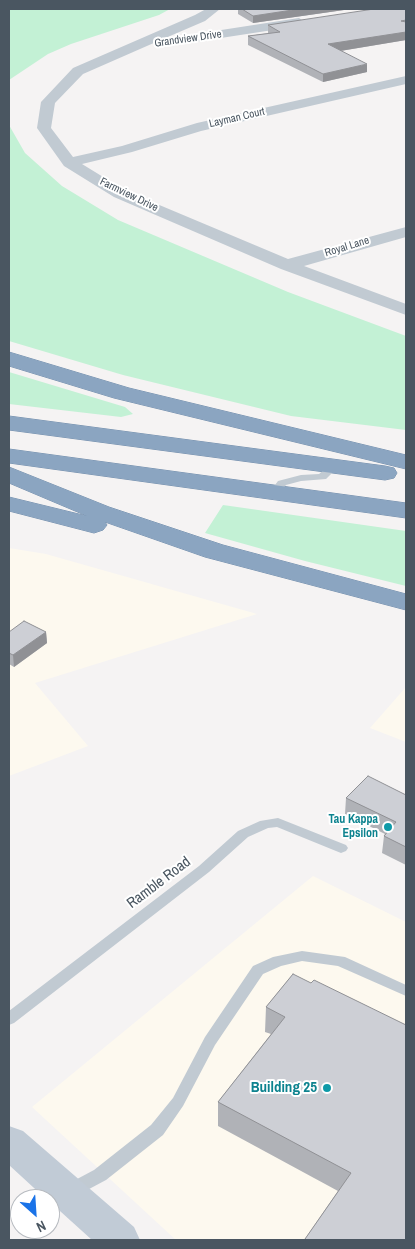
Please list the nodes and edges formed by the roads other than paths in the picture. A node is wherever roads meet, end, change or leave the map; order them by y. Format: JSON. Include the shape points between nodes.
{"nodes":[{"id":1,"x":214,"y":9,"type":"edge"},
{"id":2,"x":200,"y":18,"type":"junction"},
{"id":3,"x":313,"y":20,"type":"edge"},
{"id":4,"x":245,"y":31,"type":"junction"},
{"id":5,"x":131,"y":47,"type":"junction"},
{"id":6,"x":406,"y":80,"type":"edge"},
{"id":7,"x":69,"y":163,"type":"junction"},
{"id":8,"x":406,"y":232,"type":"edge"},
{"id":9,"x":287,"y":265,"type":"junction"},
{"id":10,"x":406,"y":310,"type":"edge"},
{"id":11,"x":9,"y":359,"type":"edge"},
{"id":12,"x":9,"y":422,"type":"edge"},
{"id":13,"x":9,"y":456,"type":"edge"},
{"id":14,"x":406,"y":462,"type":"edge"},
{"id":15,"x":334,"y":466,"type":"junction"},
{"id":16,"x":9,"y":474,"type":"edge"},
{"id":17,"x":406,"y":476,"type":"edge"},
{"id":18,"x":274,"y":492,"type":"junction"},
{"id":19,"x":9,"y":504,"type":"edge"},
{"id":20,"x":406,"y":511,"type":"edge"},
{"id":21,"x":244,"y":560,"type":"junction"},
{"id":22,"x":406,"y":602,"type":"edge"},
{"id":23,"x":341,"y":848,"type":"dead end"},
{"id":24,"x":406,"y":991,"type":"edge"},
{"id":25,"x":9,"y":1019,"type":"edge"},
{"id":26,"x":9,"y":1142,"type":"edge"},
{"id":27,"x":66,"y":1193,"type":"junction"},
{"id":28,"x":120,"y":1240,"type":"edge"}],
"edges":[{"from":1,"to":2,"type":"street","name":"Farmview Drive"},
{"from":2,"to":4,"type":"street","name":"Grandview Drive"},
{"from":2,"to":5,"type":"street","name":"Farmview Drive"},
{"from":3,"to":4,"type":"street","name":"Grandview Drive"},
{"from":4,"to":5,"type":"street","name":"Grandview Drive"},
{"from":5,"to":7,"type":"street","name":"Farmview Drive","via":[[78,71],[48,102],[44,128]]},
{"from":6,"to":7,"type":"street","name":"Layman Court","via":[[196,126],[128,149]]},
{"from":7,"to":9,"type":"street","name":"Farmview Drive","via":[[120,194]]},
{"from":8,"to":9,"type":"street","name":"Royal Lane"},
{"from":9,"to":10,"type":"street","name":"Farmview Drive"},
{"from":11,"to":14,"type":"highway","via":[[122,393]]},
{"from":12,"to":15,"type":"highway"},
{"from":13,"to":18,"type":"highway"},
{"from":15,"to":17,"type":"highway"},
{"from":15,"to":18,"type":"lane","via":[[322,477],[282,483]]},
{"from":16,"to":21,"type":"highway","via":[[141,527]]},
{"from":18,"to":20,"type":"highway"},
{"from":19,"to":21,"type":"highway"},
{"from":21,"to":22,"type":"highway"},
{"from":23,"to":25,"type":"lane","name":"Ramble Road","via":[[278,822],[243,834],[204,869]]},
{"from":24,"to":27,"type":"lane","via":[[340,961],[302,956],[278,961],[258,970],[210,1041],[178,1102],[157,1130],[100,1175]]},
{"from":26,"to":27,"type":"main road"},
{"from":27,"to":28,"type":"main road"}]}
